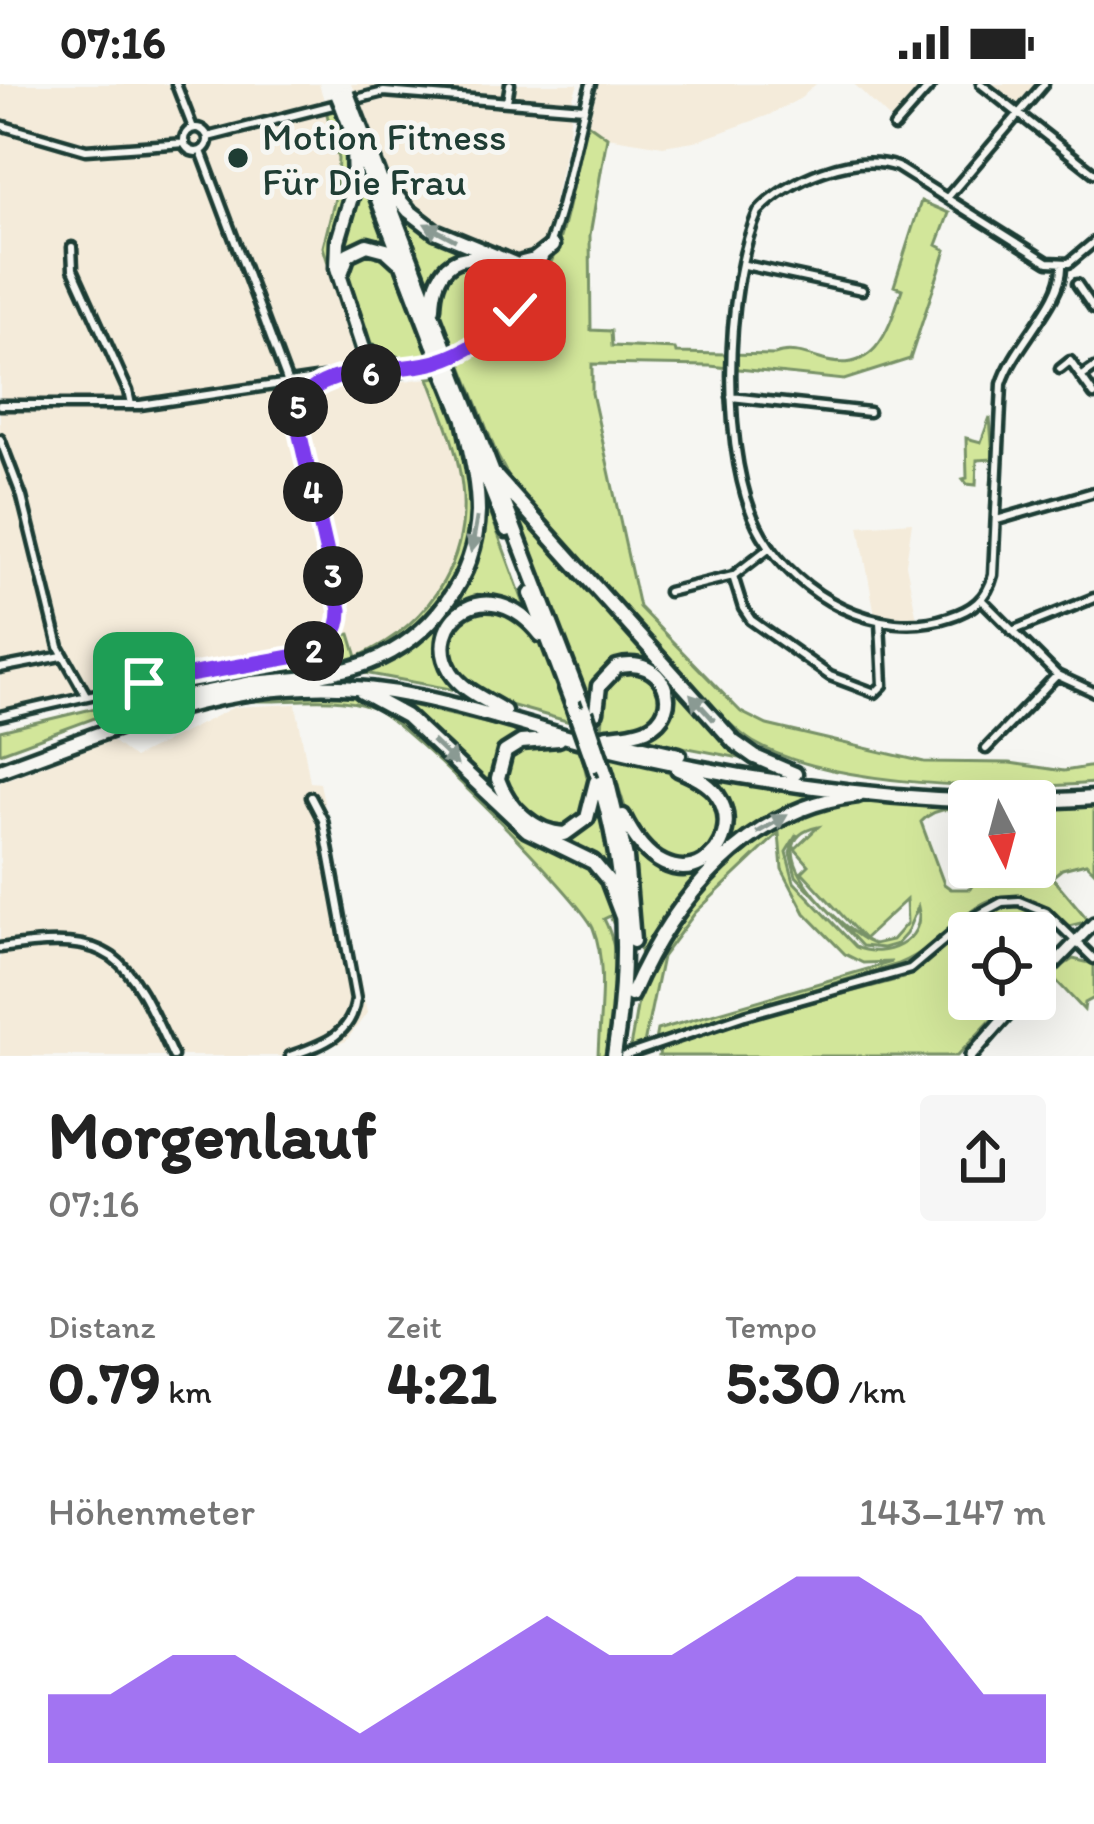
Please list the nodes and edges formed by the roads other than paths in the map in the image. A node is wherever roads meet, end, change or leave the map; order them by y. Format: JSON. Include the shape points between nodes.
{"nodes":[{"id":1,"x":176,"y":84,"type":"edge"},
{"id":2,"x":510,"y":84,"type":"edge"},
{"id":3,"x":591,"y":84,"type":"edge"},
{"id":4,"x":932,"y":84,"type":"edge"},
{"id":5,"x":980,"y":84,"type":"edge"},
{"id":6,"x":1044,"y":84,"type":"edge"},
{"id":7,"x":384,"y":88,"type":"edge"},
{"id":8,"x":343,"y":95,"type":"edge"},
{"id":9,"x":507,"y":101,"type":"junction"},
{"id":10,"x":584,"y":108,"type":"junction"},
{"id":11,"x":1017,"y":114,"type":"junction"},
{"id":12,"x":0,"y":124,"type":"edge"},
{"id":13,"x":894,"y":127,"type":"dead end"},
{"id":14,"x":193,"y":128,"type":"junction"},
{"id":15,"x":352,"y":131,"type":"junction"},
{"id":16,"x":208,"y":136,"type":"junction"},
{"id":17,"x":185,"y":143,"type":"junction"},
{"id":18,"x":201,"y":151,"type":"junction"},
{"id":19,"x":1094,"y":172,"type":"edge"},
{"id":20,"x":377,"y":174,"type":"junction"},
{"id":21,"x":947,"y":198,"type":"junction"},
{"id":22,"x":1094,"y":242,"type":"edge"},
{"id":23,"x":551,"y":246,"type":"junction"},
{"id":24,"x":72,"y":247,"type":"dead end"},
{"id":25,"x":1065,"y":264,"type":"junction"},
{"id":26,"x":745,"y":265,"type":"junction"},
{"id":27,"x":516,"y":266,"type":"junction"},
{"id":28,"x":405,"y":269,"type":"junction"},
{"id":29,"x":539,"y":274,"type":"junction"},
{"id":30,"x":1077,"y":284,"type":"dead end"},
{"id":31,"x":862,"y":290,"type":"dead end"},
{"id":32,"x":522,"y":301,"type":"junction"},
{"id":33,"x":1094,"y":309,"type":"edge"},
{"id":34,"x":433,"y":315,"type":"junction"},
{"id":35,"x":438,"y":342,"type":"junction"},
{"id":36,"x":371,"y":353,"type":"junction"},
{"id":37,"x":1094,"y":368,"type":"edge"},
{"id":38,"x":402,"y":369,"type":"junction"},
{"id":39,"x":1060,"y":369,"type":"dead end"},
{"id":40,"x":371,"y":374,"type":"junction"},
{"id":41,"x":450,"y":374,"type":"junction"},
{"id":42,"x":1081,"y":377,"type":"junction"},
{"id":43,"x":319,"y":381,"type":"junction"},
{"id":44,"x":288,"y":386,"type":"junction"},
{"id":45,"x":1094,"y":395,"type":"edge"},
{"id":46,"x":731,"y":397,"type":"junction"},
{"id":47,"x":0,"y":405,"type":"edge"},
{"id":48,"x":131,"y":405,"type":"junction"},
{"id":49,"x":869,"y":412,"type":"dead end"},
{"id":50,"x":296,"y":418,"type":"junction"},
{"id":51,"x":464,"y":420,"type":"junction"},
{"id":52,"x":0,"y":439,"type":"edge"},
{"id":53,"x":494,"y":474,"type":"junction"},
{"id":54,"x":1094,"y":492,"type":"edge"},
{"id":55,"x":997,"y":520,"type":"junction"},
{"id":56,"x":770,"y":547,"type":"junction"},
{"id":57,"x":733,"y":576,"type":"junction"},
{"id":58,"x":668,"y":592,"type":"dead end"},
{"id":59,"x":1094,"y":598,"type":"edge"},
{"id":60,"x":982,"y":600,"type":"junction"},
{"id":61,"x":880,"y":621,"type":"junction"},
{"id":62,"x":1012,"y":632,"type":"junction"},
{"id":63,"x":551,"y":647,"type":"junction"},
{"id":64,"x":62,"y":656,"type":"junction"},
{"id":65,"x":0,"y":668,"type":"edge"},
{"id":66,"x":1057,"y":675,"type":"junction"},
{"id":67,"x":307,"y":678,"type":"junction"},
{"id":68,"x":350,"y":688,"type":"junction"},
{"id":69,"x":1094,"y":692,"type":"edge"},
{"id":70,"x":87,"y":697,"type":"junction"},
{"id":71,"x":504,"y":711,"type":"junction"},
{"id":72,"x":590,"y":712,"type":"junction"},
{"id":73,"x":0,"y":716,"type":"edge"},
{"id":74,"x":124,"y":720,"type":"junction"},
{"id":75,"x":572,"y":739,"type":"junction"},
{"id":76,"x":598,"y":740,"type":"junction"},
{"id":77,"x":986,"y":749,"type":"dead end"},
{"id":78,"x":659,"y":760,"type":"junction"},
{"id":79,"x":2,"y":765,"type":"edge"},
{"id":80,"x":599,"y":772,"type":"junction"},
{"id":81,"x":795,"y":774,"type":"junction"},
{"id":82,"x":948,"y":791,"type":"edge"},
{"id":83,"x":612,"y":793,"type":"junction"},
{"id":84,"x":898,"y":794,"type":"junction"},
{"id":85,"x":1094,"y":794,"type":"edge"},
{"id":86,"x":948,"y":795,"type":"edge"},
{"id":87,"x":1056,"y":795,"type":"edge"},
{"id":88,"x":311,"y":797,"type":"dead end"},
{"id":89,"x":624,"y":922,"type":"junction"},
{"id":90,"x":1094,"y":922,"type":"edge"},
{"id":91,"x":1074,"y":941,"type":"junction"},
{"id":92,"x":0,"y":948,"type":"edge"},
{"id":93,"x":1094,"y":959,"type":"edge"},
{"id":94,"x":1056,"y":961,"type":"edge"},
{"id":95,"x":631,"y":994,"type":"junction"},
{"id":96,"x":1003,"y":1020,"type":"edge"},
{"id":97,"x":620,"y":1050,"type":"edge"},
{"id":98,"x":173,"y":1056,"type":"edge"},
{"id":99,"x":290,"y":1056,"type":"edge"},
{"id":100,"x":971,"y":1056,"type":"edge"}],
"edges":[{"from":1,"to":14,"type":"street"},
{"from":2,"to":9,"type":"street"},
{"from":3,"to":10,"type":"street"},
{"from":4,"to":13,"type":"street"},
{"from":5,"to":11,"type":"street"},
{"from":6,"to":11,"type":"street"},
{"from":7,"to":9,"type":"street"},
{"from":7,"to":16,"type":"street"},
{"from":8,"to":15,"type":"highway"},
{"from":8,"to":20,"type":"highway"},
{"from":9,"to":10,"type":"street"},
{"from":10,"to":23,"type":"street"},
{"from":11,"to":19,"type":"street"},
{"from":11,"to":21,"type":"street"},
{"from":12,"to":17,"type":"street","via":[[86,150]]},
{"from":14,"to":16,"type":"street"},
{"from":14,"to":17,"type":"street"},
{"from":15,"to":28,"type":"highway"},
{"from":15,"to":40,"type":"highway","via":[[354,187],[337,268]]},
{"from":16,"to":18,"type":"street"},
{"from":17,"to":18,"type":"street"},
{"from":18,"to":44,"type":"street"},
{"from":27,"to":20,"type":"highway","one_way":true,"via":[[425,225]]},
{"from":20,"to":34,"type":"highway"},
{"from":21,"to":25,"type":"street","via":[[1048,262]]},
{"from":21,"to":26,"type":"street","via":[[883,162],[844,166],[767,202],[754,220]]},
{"from":22,"to":25,"type":"street"},
{"from":23,"to":27,"type":"highway"},
{"from":23,"to":29,"type":"street"},
{"from":24,"to":48,"type":"street","via":[[73,269]]},
{"from":25,"to":55,"type":"street","via":[[1002,384]]},
{"from":26,"to":31,"type":"street"},
{"from":26,"to":46,"type":"street"},
{"from":27,"to":29,"type":"highway"},
{"from":27,"to":32,"type":"highway"},
{"from":27,"to":34,"type":"highway","via":[[480,257],[448,263],[435,281]]},
{"from":28,"to":35,"type":"highway"},
{"from":28,"to":36,"type":"highway","via":[[374,245],[345,259],[344,287]]},
{"from":29,"to":32,"type":"street"},
{"from":30,"to":33,"type":"street"},
{"from":32,"to":38,"type":"street","via":[[462,351]]},
{"from":34,"to":35,"type":"highway"},
{"from":35,"to":41,"type":"highway","bridge":true},
{"from":36,"to":38,"type":"highway"},
{"from":36,"to":40,"type":"highway"},
{"from":37,"to":42,"type":"street"},
{"from":38,"to":40,"type":"street"},
{"from":39,"to":42,"type":"street","via":[[1070,361]]},
{"from":40,"to":43,"type":"street"},
{"from":41,"to":51,"type":"highway"},
{"from":41,"to":53,"type":"highway"},
{"from":42,"to":45,"type":"street"},
{"from":43,"to":44,"type":"street"},
{"from":43,"to":50,"type":"street"},
{"from":44,"to":48,"type":"street"},
{"from":44,"to":50,"type":"street"},
{"from":46,"to":49,"type":"street"},
{"from":46,"to":56,"type":"street","via":[[742,487]]},
{"from":47,"to":48,"type":"street"},
{"from":50,"to":70,"type":"street","via":[[340,610],[330,640],[308,654]]},
{"from":51,"to":63,"type":"highway"},
{"from":51,"to":67,"type":"highway","one_way":true,"via":[[478,513],[456,588],[400,647]]},
{"from":52,"to":64,"type":"street"},
{"from":53,"to":72,"type":"highway"},
{"from":81,"to":53,"type":"highway","one_way":true,"via":[[734,742]]},
{"from":54,"to":55,"type":"street"},
{"from":55,"to":60,"type":"street","via":[[993,575]]},
{"from":56,"to":57,"type":"street"},
{"from":56,"to":61,"type":"street","via":[[812,590]]},
{"from":57,"to":58,"type":"street"},
{"from":57,"to":61,"type":"street","via":[[751,620],[830,676],[875,693],[883,685]]},
{"from":59,"to":62,"type":"street"},
{"from":60,"to":61,"type":"street","via":[[937,621]]},
{"from":60,"to":62,"type":"street"},
{"from":62,"to":66,"type":"street"},
{"from":63,"to":71,"type":"highway","via":[[507,604],[479,603],[453,621],[445,640],[449,669]]},
{"from":63,"to":80,"type":"highway","bridge":true},
{"from":64,"to":65,"type":"street"},
{"from":64,"to":70,"type":"street"},
{"from":66,"to":69,"type":"street"},
{"from":66,"to":77,"type":"street"},
{"from":67,"to":71,"type":"highway","via":[[392,684]]},
{"from":67,"to":74,"type":"highway","via":[[224,688]]},
{"from":68,"to":74,"type":"highway","via":[[241,693]]},
{"from":68,"to":75,"type":"highway","via":[[439,701]]},
{"from":68,"to":89,"type":"highway","one_way":true,"via":[[406,716],[527,830],[592,862]]},
{"from":70,"to":73,"type":"street"},
{"from":71,"to":76,"type":"highway"},
{"from":72,"to":76,"type":"highway","bridge":true},
{"from":72,"to":76,"type":"highway","via":[[617,667],[640,664],[663,682],[666,704],[655,723]]},
{"from":74,"to":79,"type":"highway"},
{"from":75,"to":78,"type":"highway"},
{"from":75,"to":80,"type":"highway","via":[[508,749],[498,772],[506,797],[541,829],[565,834],[587,818]]},
{"from":76,"to":80,"type":"highway","bridge":true},
{"from":76,"to":81,"type":"highway"},
{"from":78,"to":83,"type":"highway","via":[[721,801],[725,832],[706,860],[675,868],[652,859]]},
{"from":78,"to":84,"type":"highway"},
{"from":80,"to":83,"type":"highway"},
{"from":80,"to":89,"type":"highway"},
{"from":81,"to":82,"type":"highway"},
{"from":83,"to":95,"type":"highway","via":[[632,904]]},
{"from":84,"to":86,"type":"highway"},
{"from":95,"to":84,"type":"highway","one_way":true,"via":[[677,911],[759,831],[825,801]]},
{"from":85,"to":87,"type":"highway"},
{"from":88,"to":99,"type":"street","via":[[323,820],[355,1012],[343,1031]]},
{"from":89,"to":97,"type":"highway"},
{"from":90,"to":91,"type":"main road"},
{"from":91,"to":93,"type":"street"},
{"from":91,"to":94,"type":"main road"},
{"from":91,"to":97,"type":"street","via":[[1032,904],[1002,902],[910,969]]},
{"from":92,"to":98,"type":"street","via":[[59,940],[109,954],[137,980]]},
{"from":95,"to":97,"type":"highway"},
{"from":96,"to":100,"type":"main road"}]}
